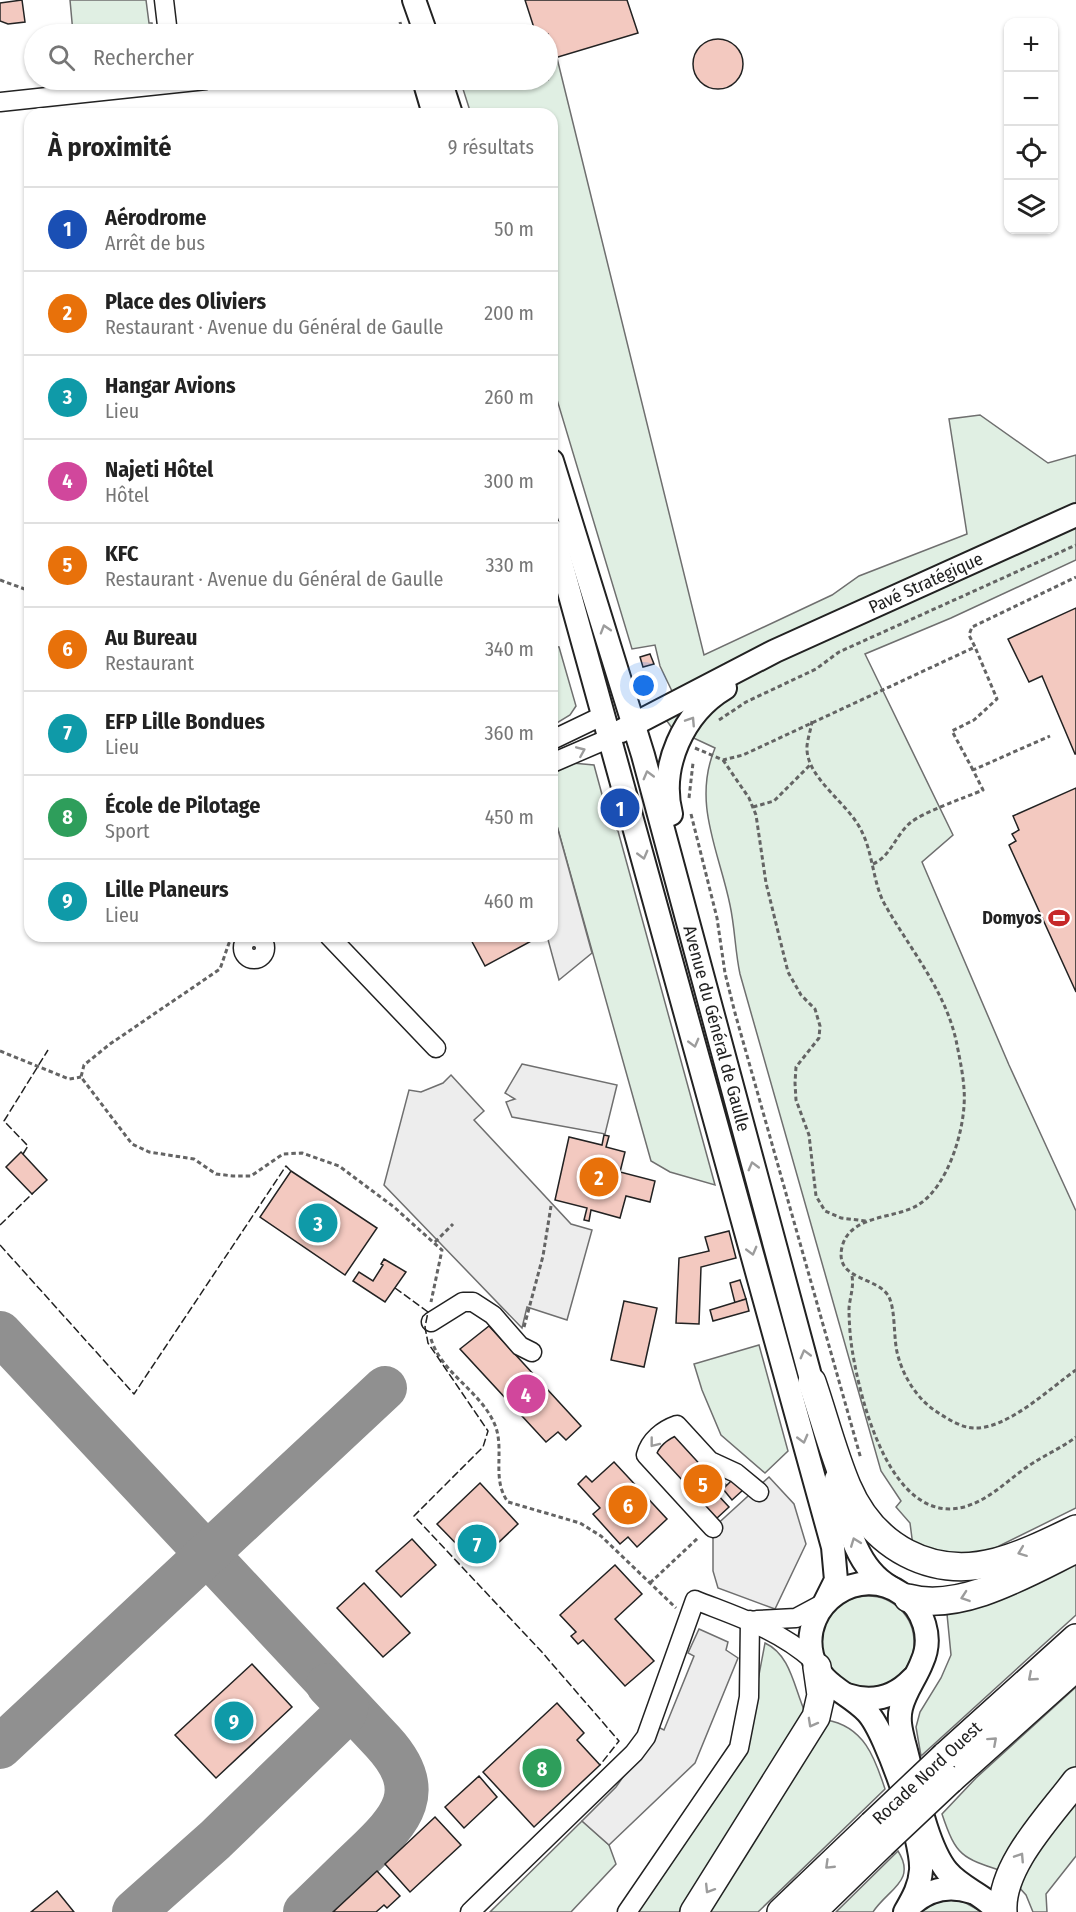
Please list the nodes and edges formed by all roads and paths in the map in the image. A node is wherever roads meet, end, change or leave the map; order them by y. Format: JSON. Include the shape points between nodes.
{"nodes":[{"id":1,"x":164,"y":0,"type":"edge"},
{"id":2,"x":400,"y":0,"type":"edge"},
{"id":3,"x":414,"y":0,"type":"edge"},
{"id":4,"x":167,"y":24,"type":"edge"},
{"id":5,"x":408,"y":24,"type":"edge"},
{"id":6,"x":422,"y":24,"type":"edge"},
{"id":7,"x":99,"y":90,"type":"edge"},
{"id":8,"x":427,"y":90,"type":"edge"},
{"id":9,"x":443,"y":90,"type":"edge"},
{"id":10,"x":0,"y":102,"type":"edge"},
{"id":11,"x":432,"y":108,"type":"edge"},
{"id":12,"x":449,"y":108,"type":"edge"},
{"id":13,"x":558,"y":480,"type":"edge"},
{"id":14,"x":1076,"y":515,"type":"edge"},
{"id":15,"x":1076,"y":545,"type":"edge"},
{"id":16,"x":558,"y":551,"type":"edge"},
{"id":17,"x":1076,"y":577,"type":"edge"},
{"id":18,"x":0,"y":580,"type":"edge"},
{"id":19,"x":24,"y":589,"type":"edge"},
{"id":20,"x":822,"y":630,"type":"junction"},
{"id":21,"x":975,"y":647,"type":"junction"},
{"id":22,"x":604,"y":715,"type":"junction"},
{"id":23,"x":631,"y":716,"type":"junction"},
{"id":24,"x":812,"y":721,"type":"junction"},
{"id":25,"x":715,"y":723,"type":"dead end"},
{"id":26,"x":1050,"y":736,"type":"dead end"},
{"id":27,"x":558,"y":737,"type":"edge"},
{"id":28,"x":610,"y":738,"type":"junction"},
{"id":29,"x":701,"y":742,"type":"dead end"},
{"id":30,"x":698,"y":749,"type":"junction"},
{"id":31,"x":723,"y":760,"type":"junction"},
{"id":32,"x":558,"y":761,"type":"edge"},
{"id":33,"x":810,"y":765,"type":"junction"},
{"id":34,"x":973,"y":770,"type":"junction"},
{"id":35,"x":753,"y":807,"type":"junction"},
{"id":36,"x":873,"y":864,"type":"junction"},
{"id":37,"x":230,"y":942,"type":"edge"},
{"id":38,"x":335,"y":942,"type":"edge"},
{"id":39,"x":697,"y":960,"type":"junction"},
{"id":40,"x":436,"y":1048,"type":"dead end"},
{"id":41,"x":0,"y":1051,"type":"edge"},
{"id":42,"x":81,"y":1077,"type":"junction"},
{"id":43,"x":551,"y":1206,"type":"dead end"},
{"id":44,"x":866,"y":1221,"type":"junction"},
{"id":45,"x":453,"y":1224,"type":"dead end"},
{"id":46,"x":435,"y":1242,"type":"junction"},
{"id":47,"x":852,"y":1276,"type":"junction"},
{"id":48,"x":431,"y":1322,"type":"junction"},
{"id":49,"x":526,"y":1349,"type":"joint"},
{"id":50,"x":1076,"y":1370,"type":"edge"},
{"id":51,"x":812,"y":1382,"type":"junction"},
{"id":52,"x":1076,"y":1437,"type":"edge"},
{"id":53,"x":862,"y":1461,"type":"dead end"},
{"id":54,"x":759,"y":1492,"type":"dead end"},
{"id":55,"x":712,"y":1527,"type":"joint"},
{"id":56,"x":1076,"y":1529,"type":"edge"},
{"id":57,"x":1076,"y":1549,"type":"edge"},
{"id":58,"x":650,"y":1583,"type":"junction"},
{"id":59,"x":899,"y":1592,"type":"junction"},
{"id":60,"x":825,"y":1602,"type":"junction"},
{"id":61,"x":689,"y":1618,"type":"junction"},
{"id":62,"x":750,"y":1620,"type":"junction"},
{"id":63,"x":1076,"y":1638,"type":"edge"},
{"id":64,"x":815,"y":1664,"type":"junction"},
{"id":65,"x":1076,"y":1667,"type":"edge"},
{"id":66,"x":915,"y":1676,"type":"junction"},
{"id":67,"x":846,"y":1695,"type":"junction"},
{"id":68,"x":948,"y":1768,"type":"junction"},
{"id":69,"x":1076,"y":1781,"type":"edge"},
{"id":70,"x":877,"y":1835,"type":"junction"},
{"id":71,"x":976,"y":1893,"type":"junction"},
{"id":72,"x":470,"y":1912,"type":"edge"},
{"id":73,"x":627,"y":1912,"type":"edge"},
{"id":74,"x":694,"y":1912,"type":"edge"},
{"id":75,"x":781,"y":1912,"type":"edge"},
{"id":76,"x":812,"y":1912,"type":"edge"},
{"id":77,"x":905,"y":1912,"type":"edge"},
{"id":78,"x":998,"y":1912,"type":"edge"},
{"id":79,"x":1003,"y":1912,"type":"edge"}],
"edges":[{"from":1,"to":4,"type":"street"},
{"from":2,"to":5,"type":"main road"},
{"from":3,"to":6,"type":"main road"},
{"from":7,"to":10,"type":"street"},
{"from":8,"to":11,"type":"main road"},
{"from":9,"to":12,"type":"main road"},
{"from":23,"to":13,"type":"main road","name":"Avenue du Général de Gaulle","one_way":true},
{"from":14,"to":20,"type":"main road","name":"Pavé Stratégique"},
{"from":15,"to":25,"type":"path","via":[[838,652],[816,669],[737,706]]},
{"from":16,"to":22,"type":"main road","name":"Avenue du Général de Gaulle"},
{"from":17,"to":21,"type":"path","via":[[972,627],[969,635]]},
{"from":18,"to":19,"type":"path"},
{"from":20,"to":23,"type":"main road","name":"Pavé Stratégique"},
{"from":39,"to":20,"type":"main road","one_way":true,"via":[[693,909],[667,795],[675,751],[696,713],[713,695]]},
{"from":21,"to":24,"type":"path"},
{"from":21,"to":34,"type":"path","via":[[997,699],[974,720],[952,731]]},
{"from":22,"to":23,"type":"main road"},
{"from":22,"to":27,"type":"street"},
{"from":22,"to":28,"type":"main road","name":"Avenue du Général de Gaulle"},
{"from":23,"to":28,"type":"main road","name":"Pavé Stratégique"},
{"from":39,"to":23,"type":"main road","name":"Avenue du Général de Gaulle","one_way":true},
{"from":24,"to":31,"type":"path","via":[[743,755]]},
{"from":24,"to":33,"type":"path","via":[[807,747]]},
{"from":26,"to":34,"type":"path"},
{"from":32,"to":28,"type":"street","one_way":true},
{"from":28,"to":60,"type":"main road","name":"Avenue du Général de Gaulle","one_way":true,"via":[[833,1547],[836,1580]]},
{"from":29,"to":30,"type":"path"},
{"from":30,"to":31,"type":"path"},
{"from":30,"to":53,"type":"path","via":[[691,773],[690,806],[717,918],[725,973]]},
{"from":31,"to":35,"type":"path"},
{"from":33,"to":35,"type":"path","via":[[774,801]]},
{"from":33,"to":36,"type":"path","via":[[862,830]]},
{"from":34,"to":36,"type":"path","via":[[982,790],[912,821],[884,859]]},
{"from":35,"to":44,"type":"path","via":[[766,883],[788,972],[814,1009],[820,1026],[819,1038],[796,1067],[795,1083],[796,1100],[809,1136],[816,1196],[825,1211],[841,1218]]},
{"from":36,"to":44,"type":"path","via":[[883,901],[933,981],[948,1016],[965,1090],[955,1150],[932,1194],[916,1207]]},
{"from":37,"to":42,"type":"path","via":[[220,969],[110,1044],[84,1065]]},
{"from":38,"to":40,"type":"street"},
{"from":51,"to":39,"type":"main road","name":"Avenue du Général de Gaulle","one_way":true},
{"from":41,"to":42,"type":"path","via":[[69,1078]]},
{"from":42,"to":46,"type":"path","via":[[132,1144],[149,1152],[194,1159],[216,1174],[233,1176],[250,1176],[283,1154],[302,1153],[339,1166]]},
{"from":43,"to":49,"type":"path"},
{"from":44,"to":47,"type":"path","via":[[842,1247],[844,1264]]},
{"from":45,"to":46,"type":"path"},
{"from":46,"to":48,"type":"path","via":[[442,1250],[430,1308]]},
{"from":47,"to":50,"type":"path","via":[[881,1288],[889,1297],[898,1357],[911,1385],[925,1405],[952,1422],[974,1428],[995,1424],[1023,1410]]},
{"from":47,"to":52,"type":"path","via":[[852,1348],[867,1410],[884,1459],[922,1503],[963,1507],[998,1491],[1031,1464]]},
{"from":48,"to":49,"type":"street","via":[[463,1302],[473,1302],[493,1315]]},
{"from":48,"to":58,"type":"path","via":[[436,1353],[483,1405],[495,1425],[501,1493],[508,1502],[580,1523],[601,1536]]},
{"from":56,"to":51,"type":"highway","one_way":true,"via":[[982,1565],[944,1565],[896,1549],[860,1510],[847,1486]]},
{"from":59,"to":51,"type":"main road","name":"Avenue du Général de Gaulle","one_way":true,"via":[[874,1576],[855,1545]]},
{"from":54,"to":55,"type":"street","one_way":true,"via":[[736,1473],[711,1461],[677,1425],[665,1429],[648,1446],[646,1455]]},
{"from":55,"to":58,"type":"path"},
{"from":57,"to":59,"type":"highway","one_way":true,"via":[[1004,1583],[952,1601],[930,1603]]},
{"from":58,"to":61,"type":"path"},
{"from":59,"to":60,"type":"main road","via":[[876,1583],[855,1584]]},
{"from":59,"to":66,"type":"main road","via":[[921,1615],[926,1635],[925,1657]]},
{"from":60,"to":62,"type":"street","via":[[784,1621]]},
{"from":60,"to":64,"type":"main road","via":[[811,1633]]},
{"from":61,"to":62,"type":"street","via":[[695,1600]]},
{"from":61,"to":72,"type":"street","via":[[646,1737]]},
{"from":62,"to":64,"type":"street","via":[[789,1640]]},
{"from":62,"to":73,"type":"street","via":[[749,1697],[739,1748]]},
{"from":63,"to":68,"type":"highway","name":"Rocade Nord Ouest","one_way":true},
{"from":64,"to":67,"type":"main road","via":[[829,1684]]},
{"from":64,"to":74,"type":"highway","one_way":true,"via":[[821,1695],[816,1717]]},
{"from":68,"to":65,"type":"highway","name":"Rocade Nord Ouest","one_way":true},
{"from":66,"to":67,"type":"main road","via":[[887,1696],[867,1699]]},
{"from":66,"to":71,"type":"main road","via":[[900,1716],[904,1743],[938,1858],[951,1876]]},
{"from":67,"to":77,"type":"main road","via":[[876,1722],[890,1748],[920,1854],[920,1880]]},
{"from":68,"to":70,"type":"highway","name":"Rocade Nord Ouest","bridge":true},
{"from":79,"to":69,"type":"highway","one_way":true,"via":[[1008,1881],[1018,1859]]},
{"from":70,"to":75,"type":"highway","name":"Rocade Nord Ouest","one_way":true},
{"from":70,"to":76,"type":"highway","name":"Rocade Nord Ouest"},
{"from":71,"to":77,"type":"main road","via":[[956,1888],[936,1890]]},
{"from":71,"to":78,"type":"main road"}]}
